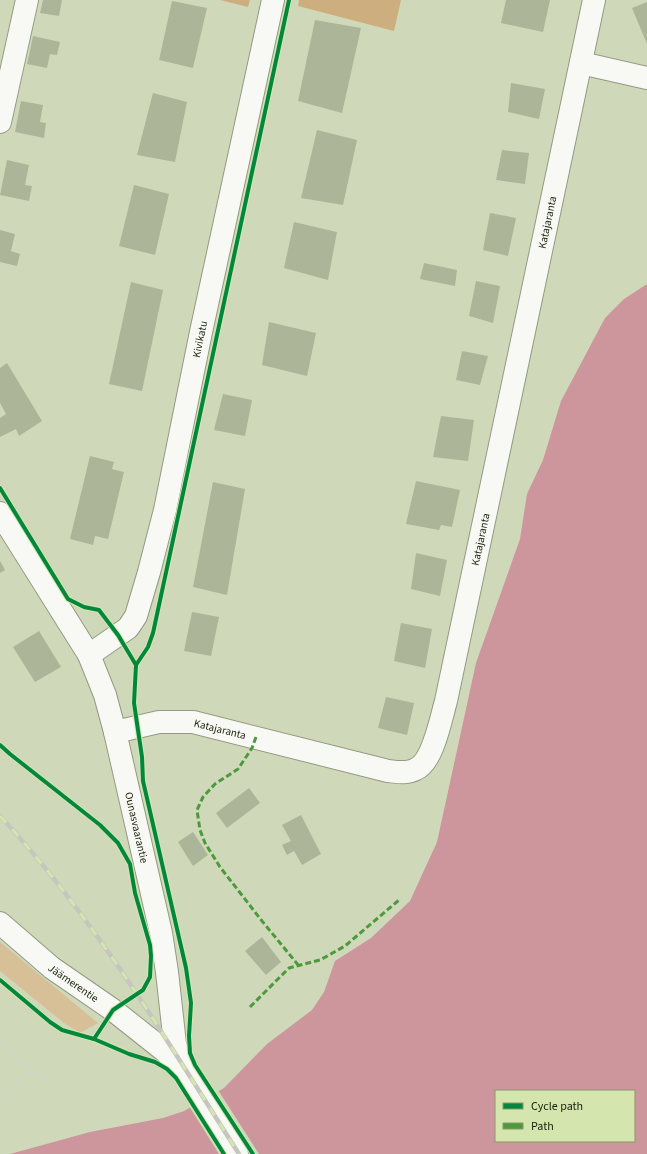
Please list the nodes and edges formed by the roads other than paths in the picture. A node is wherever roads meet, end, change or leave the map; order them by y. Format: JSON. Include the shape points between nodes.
{"nodes":[{"id":1,"x":26,"y":0,"type":"edge"},
{"id":2,"x":273,"y":0,"type":"edge"},
{"id":3,"x":594,"y":0,"type":"edge"},
{"id":4,"x":581,"y":63,"type":"junction"},
{"id":5,"x":647,"y":78,"type":"edge"},
{"id":6,"x":0,"y":122,"type":"edge"},
{"id":7,"x":0,"y":514,"type":"edge"},
{"id":8,"x":89,"y":656,"type":"junction"},
{"id":9,"x":115,"y":732,"type":"junction"},
{"id":10,"x":0,"y":923,"type":"edge"},
{"id":11,"x":170,"y":997,"type":"junction"},
{"id":12,"x":135,"y":1028,"type":"junction"},
{"id":13,"x":185,"y":1073,"type":"junction"},
{"id":14,"x":237,"y":1154,"type":"edge"}],
"edges":[{"from":1,"to":6,"type":"street"},
{"from":2,"to":8,"type":"street","name":"Kivikatu","via":[[165,510],[149,572],[136,616],[128,628]]},
{"from":3,"to":4,"type":"street","name":"Katajaranta"},
{"from":4,"to":5,"type":"street"},
{"from":4,"to":9,"type":"street","name":"Katajaranta","via":[[449,686],[425,763],[404,773],[388,771],[193,722],[159,722]]},
{"from":7,"to":8,"type":"street","name":"Ounasvaarantie"},
{"from":8,"to":9,"type":"street","name":"Ounasvaarantie","via":[[105,695]]},
{"from":9,"to":11,"type":"street","name":"Ounasvaarantie","via":[[161,934]]},
{"from":10,"to":12,"type":"street","name":"Jäämerentie","via":[[52,968]]},
{"from":11,"to":12,"type":"street","via":[[166,1013],[148,1026]]},
{"from":11,"to":13,"type":"street","name":"Ounasvaarantie","via":[[175,1044]]},
{"from":12,"to":13,"type":"street","name":"Jäämerentie","via":[[166,1052]]},
{"from":13,"to":14,"type":"street","name":"Ounasvaarantie"}]}
